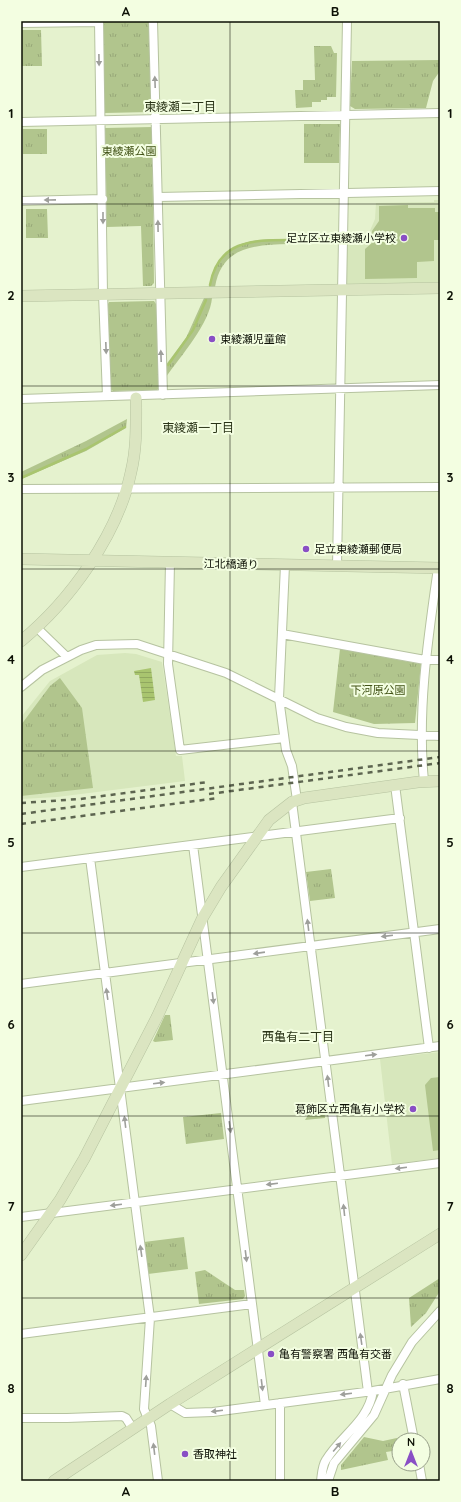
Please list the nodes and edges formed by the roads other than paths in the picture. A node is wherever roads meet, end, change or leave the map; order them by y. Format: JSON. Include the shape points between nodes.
{"nodes":[{"id":1,"x":153,"y":21,"type":"edge"},
{"id":2,"x":347,"y":21,"type":"edge"},
{"id":3,"x":99,"y":22,"type":"edge"},
{"id":4,"x":21,"y":23,"type":"edge"},
{"id":5,"x":440,"y":113,"type":"edge"},
{"id":6,"x":345,"y":116,"type":"junction"},
{"id":7,"x":100,"y":120,"type":"junction"},
{"id":8,"x":156,"y":120,"type":"junction"},
{"id":9,"x":21,"y":122,"type":"edge"},
{"id":10,"x":440,"y":191,"type":"edge"},
{"id":11,"x":343,"y":193,"type":"junction"},
{"id":12,"x":158,"y":198,"type":"junction"},
{"id":13,"x":103,"y":199,"type":"junction"},
{"id":14,"x":21,"y":200,"type":"edge"},
{"id":15,"x":440,"y":288,"type":"edge"},
{"id":16,"x":342,"y":290,"type":"junction"},
{"id":17,"x":159,"y":293,"type":"junction"},
{"id":18,"x":103,"y":294,"type":"junction"},
{"id":19,"x":21,"y":296,"type":"edge"},
{"id":20,"x":440,"y":385,"type":"edge"},
{"id":21,"x":339,"y":389,"type":"junction"},
{"id":22,"x":163,"y":394,"type":"junction"},
{"id":23,"x":107,"y":396,"type":"junction"},
{"id":24,"x":136,"y":397,"type":"junction"},
{"id":25,"x":21,"y":399,"type":"edge"},
{"id":26,"x":337,"y":487,"type":"junction"},
{"id":27,"x":440,"y":487,"type":"edge"},
{"id":28,"x":127,"y":488,"type":"junction"},
{"id":29,"x":21,"y":489,"type":"edge"},
{"id":30,"x":21,"y":559,"type":"edge"},
{"id":31,"x":91,"y":561,"type":"junction"},
{"id":32,"x":170,"y":562,"type":"junction"},
{"id":33,"x":285,"y":565,"type":"junction"},
{"id":34,"x":337,"y":566,"type":"junction"},
{"id":35,"x":439,"y":568,"type":"edge"},
{"id":36,"x":36,"y":627,"type":"junction"},
{"id":37,"x":282,"y":634,"type":"junction"},
{"id":38,"x":21,"y":641,"type":"edge"},
{"id":39,"x":168,"y":653,"type":"junction"},
{"id":40,"x":67,"y":657,"type":"junction"},
{"id":41,"x":425,"y":660,"type":"junction"},
{"id":42,"x":440,"y":660,"type":"edge"},
{"id":43,"x":21,"y":687,"type":"edge"},
{"id":44,"x":279,"y":698,"type":"junction"},
{"id":45,"x":422,"y":734,"type":"junction"},
{"id":46,"x":440,"y":736,"type":"edge"},
{"id":47,"x":284,"y":738,"type":"junction"},
{"id":48,"x":435,"y":781,"type":"edge"},
{"id":49,"x":395,"y":786,"type":"junction"},
{"id":50,"x":295,"y":801,"type":"junction"},
{"id":51,"x":400,"y":818,"type":"junction"},
{"id":52,"x":296,"y":832,"type":"junction"},
{"id":53,"x":256,"y":837,"type":"junction"},
{"id":54,"x":193,"y":845,"type":"junction"},
{"id":55,"x":90,"y":858,"type":"junction"},
{"id":56,"x":21,"y":867,"type":"edge"},
{"id":57,"x":202,"y":917,"type":"junction"},
{"id":58,"x":440,"y":929,"type":"edge"},
{"id":59,"x":414,"y":933,"type":"junction"},
{"id":60,"x":311,"y":946,"type":"junction"},
{"id":61,"x":208,"y":960,"type":"junction"},
{"id":62,"x":182,"y":963,"type":"junction"},
{"id":63,"x":104,"y":973,"type":"junction"},
{"id":64,"x":21,"y":984,"type":"edge"},
{"id":65,"x":440,"y":1046,"type":"edge"},
{"id":66,"x":429,"y":1048,"type":"junction"},
{"id":67,"x":326,"y":1061,"type":"junction"},
{"id":68,"x":223,"y":1075,"type":"junction"},
{"id":69,"x":120,"y":1088,"type":"junction"},
{"id":70,"x":21,"y":1101,"type":"edge"},
{"id":71,"x":440,"y":1163,"type":"edge"},
{"id":72,"x":340,"y":1176,"type":"junction"},
{"id":73,"x":237,"y":1189,"type":"junction"},
{"id":74,"x":134,"y":1203,"type":"junction"},
{"id":75,"x":50,"y":1213,"type":"junction"},
{"id":76,"x":21,"y":1217,"type":"edge"},
{"id":77,"x":440,"y":1234,"type":"edge"},
{"id":78,"x":21,"y":1255,"type":"edge"},
{"id":79,"x":354,"y":1288,"type":"junction"},
{"id":80,"x":252,"y":1304,"type":"junction"},
{"id":81,"x":440,"y":1311,"type":"edge"},
{"id":82,"x":150,"y":1318,"type":"junction"},
{"id":83,"x":21,"y":1334,"type":"edge"},
{"id":84,"x":258,"y":1349,"type":"junction"},
{"id":85,"x":440,"y":1379,"type":"edge"},
{"id":86,"x":403,"y":1384,"type":"junction"},
{"id":87,"x":387,"y":1388,"type":"junction"},
{"id":88,"x":371,"y":1391,"type":"junction"},
{"id":89,"x":280,"y":1403,"type":"junction"},
{"id":90,"x":170,"y":1404,"type":"junction"},
{"id":91,"x":265,"y":1405,"type":"junction"},
{"id":92,"x":21,"y":1418,"type":"edge"},
{"id":93,"x":149,"y":1418,"type":"junction"},
{"id":94,"x":133,"y":1429,"type":"junction"},
{"id":95,"x":412,"y":1432,"type":"edge"},
{"id":96,"x":54,"y":1481,"type":"edge"},
{"id":97,"x":158,"y":1481,"type":"edge"},
{"id":98,"x":280,"y":1481,"type":"edge"},
{"id":99,"x":321,"y":1481,"type":"edge"},
{"id":100,"x":328,"y":1481,"type":"edge"}],
"edges":[{"from":8,"to":1,"type":"street","one_way":true},
{"from":2,"to":6,"type":"street"},
{"from":3,"to":4,"type":"street"},
{"from":3,"to":7,"type":"street","one_way":true},
{"from":5,"to":6,"type":"street"},
{"from":6,"to":8,"type":"street"},
{"from":6,"to":11,"type":"street"},
{"from":7,"to":8,"type":"street"},
{"from":7,"to":9,"type":"street"},
{"from":7,"to":13,"type":"street"},
{"from":8,"to":12,"type":"street"},
{"from":10,"to":11,"type":"street"},
{"from":11,"to":12,"type":"street"},
{"from":11,"to":16,"type":"street"},
{"from":17,"to":12,"type":"street","one_way":true},
{"from":13,"to":14,"type":"street","one_way":true},
{"from":13,"to":18,"type":"street","one_way":true},
{"from":15,"to":16,"type":"street"},
{"from":16,"to":17,"type":"street"},
{"from":16,"to":21,"type":"street"},
{"from":17,"to":18,"type":"street"},
{"from":22,"to":17,"type":"street","one_way":true},
{"from":18,"to":19,"type":"street"},
{"from":18,"to":23,"type":"street","one_way":true},
{"from":20,"to":21,"type":"street"},
{"from":21,"to":22,"type":"street"},
{"from":21,"to":26,"type":"street"},
{"from":22,"to":24,"type":"street"},
{"from":23,"to":24,"type":"street"},
{"from":23,"to":25,"type":"street"},
{"from":24,"to":28,"type":"street","via":[[135,447]]},
{"from":26,"to":27,"type":"street"},
{"from":26,"to":28,"type":"street"},
{"from":26,"to":34,"type":"street"},
{"from":28,"to":29,"type":"street"},
{"from":28,"to":31,"type":"street","via":[[117,514]]},
{"from":30,"to":31,"type":"street","name":"江北橋通り"},
{"from":31,"to":32,"type":"street","name":"江北橋通り"},
{"from":31,"to":36,"type":"street","via":[[58,605]]},
{"from":32,"to":33,"type":"street","name":"江北橋通り"},
{"from":32,"to":39,"type":"street"},
{"from":33,"to":34,"type":"street","name":"江北橋通り"},
{"from":33,"to":37,"type":"street"},
{"from":34,"to":35,"type":"street","name":"江北橋通り"},
{"from":35,"to":41,"type":"street"},
{"from":36,"to":38,"type":"street"},
{"from":36,"to":40,"type":"street"},
{"from":37,"to":41,"type":"street"},
{"from":37,"to":44,"type":"street"},
{"from":39,"to":40,"type":"street","via":[[137,644],[109,644],[96,645]]},
{"from":39,"to":44,"type":"street","via":[[226,673]]},
{"from":39,"to":47,"type":"street","via":[[180,750]]},
{"from":40,"to":43,"type":"street","via":[[42,670]]},
{"from":41,"to":42,"type":"street"},
{"from":41,"to":45,"type":"street"},
{"from":44,"to":45,"type":"street","via":[[318,718],[346,727],[378,733]]},
{"from":44,"to":47,"type":"street"},
{"from":45,"to":46,"type":"street"},
{"from":45,"to":48,"type":"street","via":[[421,750]]},
{"from":47,"to":50,"type":"street","via":[[292,766]]},
{"from":48,"to":49,"type":"street"},
{"from":49,"to":50,"type":"street"},
{"from":49,"to":51,"type":"street"},
{"from":50,"to":52,"type":"street"},
{"from":50,"to":53,"type":"street","via":[[269,820]]},
{"from":51,"to":52,"type":"street"},
{"from":51,"to":59,"type":"street"},
{"from":52,"to":53,"type":"street"},
{"from":60,"to":52,"type":"street","one_way":true},
{"from":53,"to":54,"type":"street"},
{"from":53,"to":57,"type":"street"},
{"from":54,"to":55,"type":"street"},
{"from":54,"to":57,"type":"street"},
{"from":55,"to":56,"type":"street"},
{"from":55,"to":63,"type":"street"},
{"from":57,"to":61,"type":"street"},
{"from":57,"to":62,"type":"street"},
{"from":58,"to":59,"type":"street"},
{"from":59,"to":60,"type":"street","one_way":true},
{"from":59,"to":66,"type":"street"},
{"from":60,"to":61,"type":"street","one_way":true},
{"from":60,"to":67,"type":"street"},
{"from":61,"to":62,"type":"street"},
{"from":61,"to":68,"type":"street","one_way":true},
{"from":62,"to":63,"type":"street"},
{"from":62,"to":69,"type":"street"},
{"from":63,"to":64,"type":"street"},
{"from":69,"to":63,"type":"street","one_way":true},
{"from":65,"to":66,"type":"street"},
{"from":67,"to":66,"type":"street","one_way":true},
{"from":67,"to":68,"type":"street"},
{"from":72,"to":67,"type":"street","one_way":true},
{"from":69,"to":68,"type":"street","one_way":true},
{"from":68,"to":73,"type":"street","one_way":true},
{"from":69,"to":70,"type":"street"},
{"from":74,"to":69,"type":"street","one_way":true},
{"from":69,"to":75,"type":"street","via":[[84,1159]]},
{"from":71,"to":72,"type":"street","one_way":true},
{"from":72,"to":73,"type":"street","one_way":true},
{"from":79,"to":72,"type":"street","one_way":true},
{"from":73,"to":74,"type":"street"},
{"from":73,"to":80,"type":"street","one_way":true},
{"from":74,"to":75,"type":"street","one_way":true},
{"from":82,"to":74,"type":"street","one_way":true},
{"from":75,"to":76,"type":"street"},
{"from":75,"to":78,"type":"street"},
{"from":77,"to":79,"type":"street"},
{"from":79,"to":84,"type":"street"},
{"from":88,"to":79,"type":"street","one_way":true},
{"from":80,"to":82,"type":"street"},
{"from":80,"to":84,"type":"street"},
{"from":81,"to":87,"type":"street","via":[[412,1342]]},
{"from":82,"to":83,"type":"street"},
{"from":93,"to":82,"type":"street","one_way":true,"via":[[144,1409]]},
{"from":84,"to":90,"type":"street"},
{"from":84,"to":91,"type":"street","one_way":true},
{"from":85,"to":86,"type":"street"},
{"from":86,"to":87,"type":"street"},
{"from":86,"to":95,"type":"street"},
{"from":87,"to":88,"type":"street"},
{"from":87,"to":100,"type":"street","via":[[374,1415],[334,1463]]},
{"from":88,"to":89,"type":"street","one_way":true},
{"from":99,"to":88,"type":"street","one_way":true,"via":[[326,1460],[365,1414],[372,1400]]},
{"from":89,"to":91,"type":"street"},
{"from":89,"to":98,"type":"street"},
{"from":91,"to":90,"type":"street","one_way":true,"via":[[186,1413]]},
{"from":90,"to":93,"type":"street"},
{"from":92,"to":94,"type":"street","via":[[122,1416]]},
{"from":93,"to":94,"type":"street"},
{"from":97,"to":93,"type":"street","one_way":true},
{"from":94,"to":96,"type":"street"}]}
